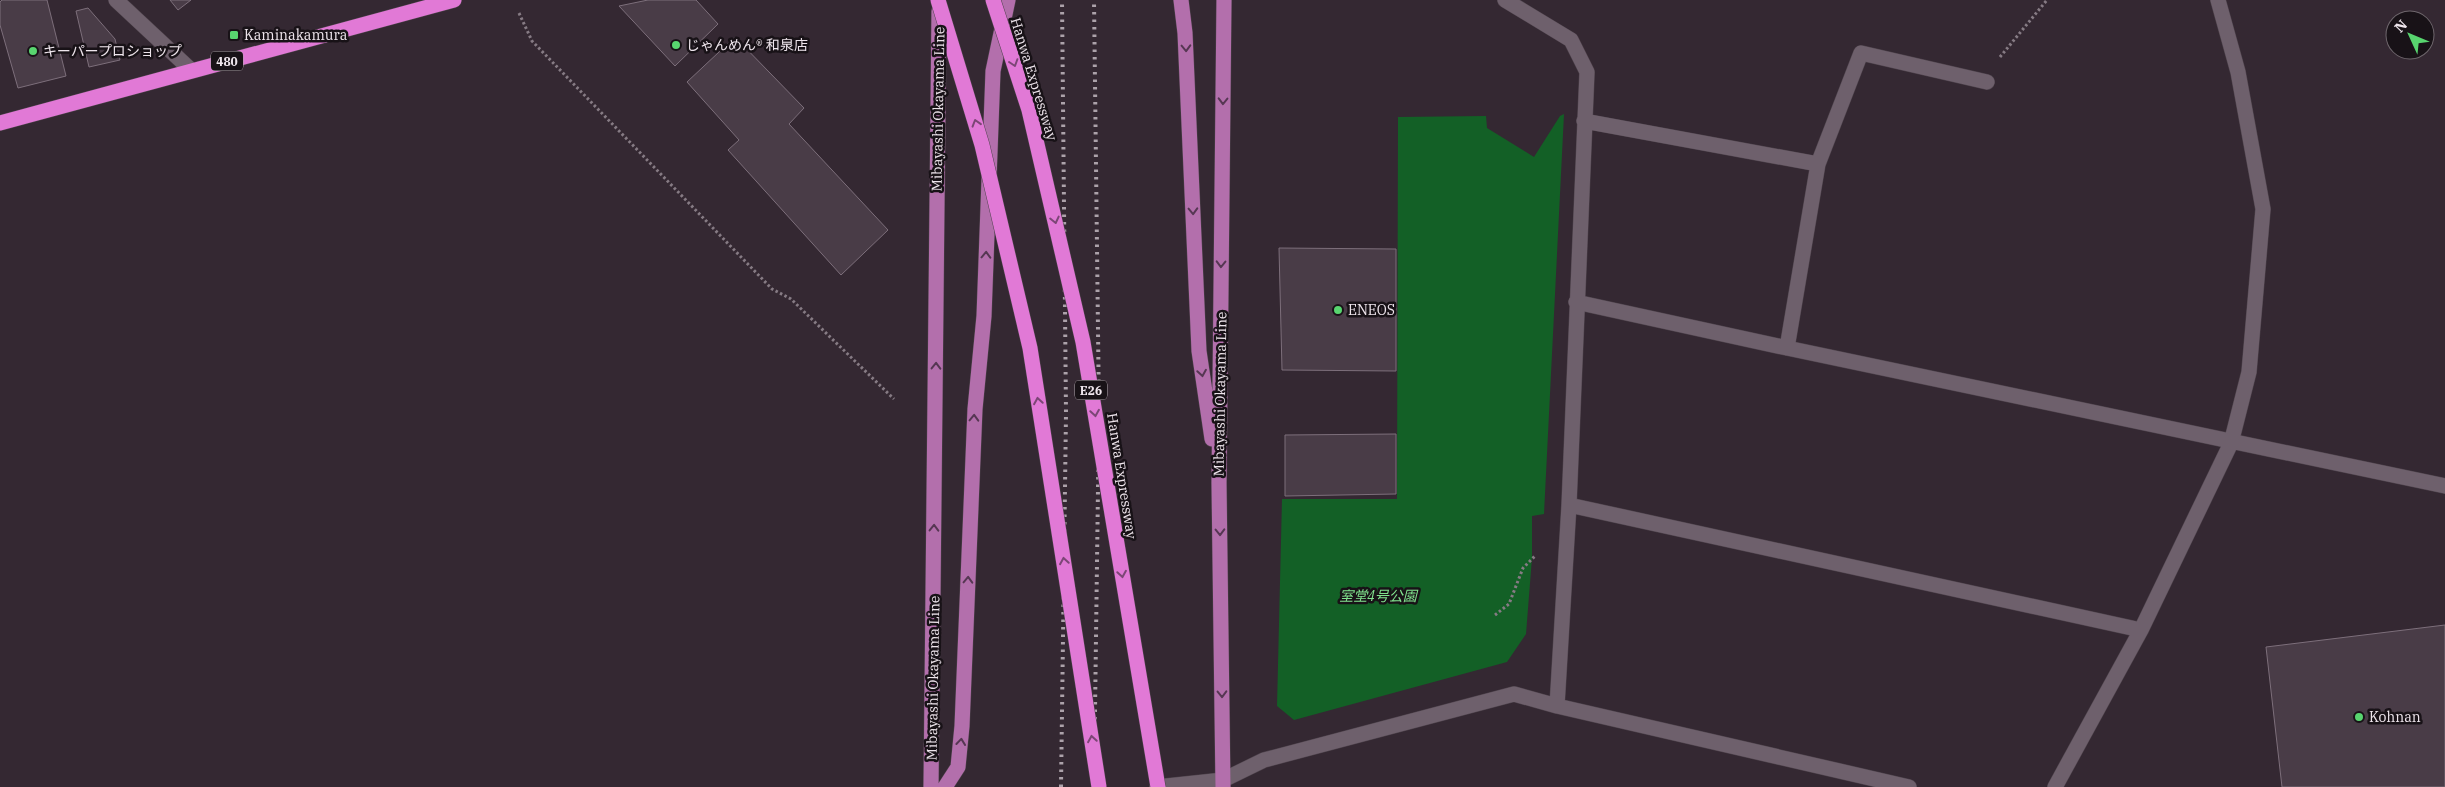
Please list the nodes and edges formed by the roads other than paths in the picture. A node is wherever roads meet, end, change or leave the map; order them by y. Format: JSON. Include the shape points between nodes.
{"nodes":[{"id":1,"x":116,"y":0,"type":"edge"},
{"id":2,"x":454,"y":0,"type":"edge"},
{"id":3,"x":939,"y":0,"type":"edge"},
{"id":4,"x":993,"y":0,"type":"edge"},
{"id":5,"x":1008,"y":0,"type":"edge"},
{"id":6,"x":1181,"y":0,"type":"edge"},
{"id":7,"x":1224,"y":0,"type":"edge"},
{"id":8,"x":1505,"y":0,"type":"edge"},
{"id":9,"x":2218,"y":0,"type":"edge"},
{"id":10,"x":191,"y":70,"type":"junction"},
{"id":11,"x":993,"y":71,"type":"junction"},
{"id":12,"x":1984,"y":82,"type":"road end"},
{"id":13,"x":1584,"y":121,"type":"junction"},
{"id":14,"x":0,"y":123,"type":"edge"},
{"id":15,"x":1818,"y":164,"type":"junction"},
{"id":16,"x":1576,"y":302,"type":"junction"},
{"id":17,"x":1787,"y":348,"type":"junction"},
{"id":18,"x":2231,"y":443,"type":"junction"},
{"id":19,"x":1219,"y":483,"type":"junction"},
{"id":20,"x":2445,"y":486,"type":"edge"},
{"id":21,"x":1569,"y":505,"type":"junction"},
{"id":22,"x":2141,"y":630,"type":"junction"},
{"id":23,"x":1557,"y":706,"type":"junction"},
{"id":24,"x":1223,"y":784,"type":"edge"},
{"id":25,"x":931,"y":787,"type":"edge"},
{"id":26,"x":945,"y":787,"type":"edge"},
{"id":27,"x":1099,"y":787,"type":"edge"},
{"id":28,"x":1157,"y":787,"type":"edge"},
{"id":29,"x":1909,"y":787,"type":"edge"},
{"id":30,"x":2055,"y":787,"type":"edge"}],
"edges":[{"from":1,"to":10,"type":"street"},
{"from":2,"to":10,"type":"highway","number":"480"},
{"from":25,"to":3,"type":"main road","name":"Mibayashi Okayama Line","one_way":true},
{"from":27,"to":3,"type":"highway","one_way":true,"bridge":true,"via":[[1030,348],[982,145]]},
{"from":4,"to":11,"type":"main road"},
{"from":4,"to":28,"type":"highway","name":"Hanwa Expressway","number":"E26","one_way":true,"bridge":true,"via":[[1029,110],[1084,342]]},
{"from":5,"to":11,"type":"main road"},
{"from":6,"to":19,"type":"main road","one_way":true,"via":[[1198,351]]},
{"from":7,"to":19,"type":"main road","name":"Mibayashi Okayama Line","one_way":true},
{"from":8,"to":13,"type":"street","via":[[1570,40],[1588,72]]},
{"from":9,"to":18,"type":"street","via":[[2238,72],[2263,210],[2250,372]]},
{"from":10,"to":14,"type":"highway","number":"480"},
{"from":26,"to":11,"type":"main road","one_way":true,"via":[[958,767],[962,726],[975,409],[984,316]]},
{"from":12,"to":15,"type":"street","via":[[1861,53]]},
{"from":13,"to":15,"type":"street"},
{"from":13,"to":16,"type":"street"},
{"from":15,"to":17,"type":"street"},
{"from":16,"to":17,"type":"street"},
{"from":16,"to":21,"type":"street"},
{"from":17,"to":18,"type":"street"},
{"from":18,"to":20,"type":"street"},
{"from":18,"to":22,"type":"street"},
{"from":19,"to":24,"type":"main road","name":"Mibayashi Okayama Line","one_way":true},
{"from":21,"to":22,"type":"street"},
{"from":21,"to":23,"type":"street"},
{"from":22,"to":30,"type":"street"},
{"from":23,"to":24,"type":"street","via":[[1514,694],[1264,760]]},
{"from":23,"to":29,"type":"street"},
{"from":24,"to":28,"type":"street"}]}
